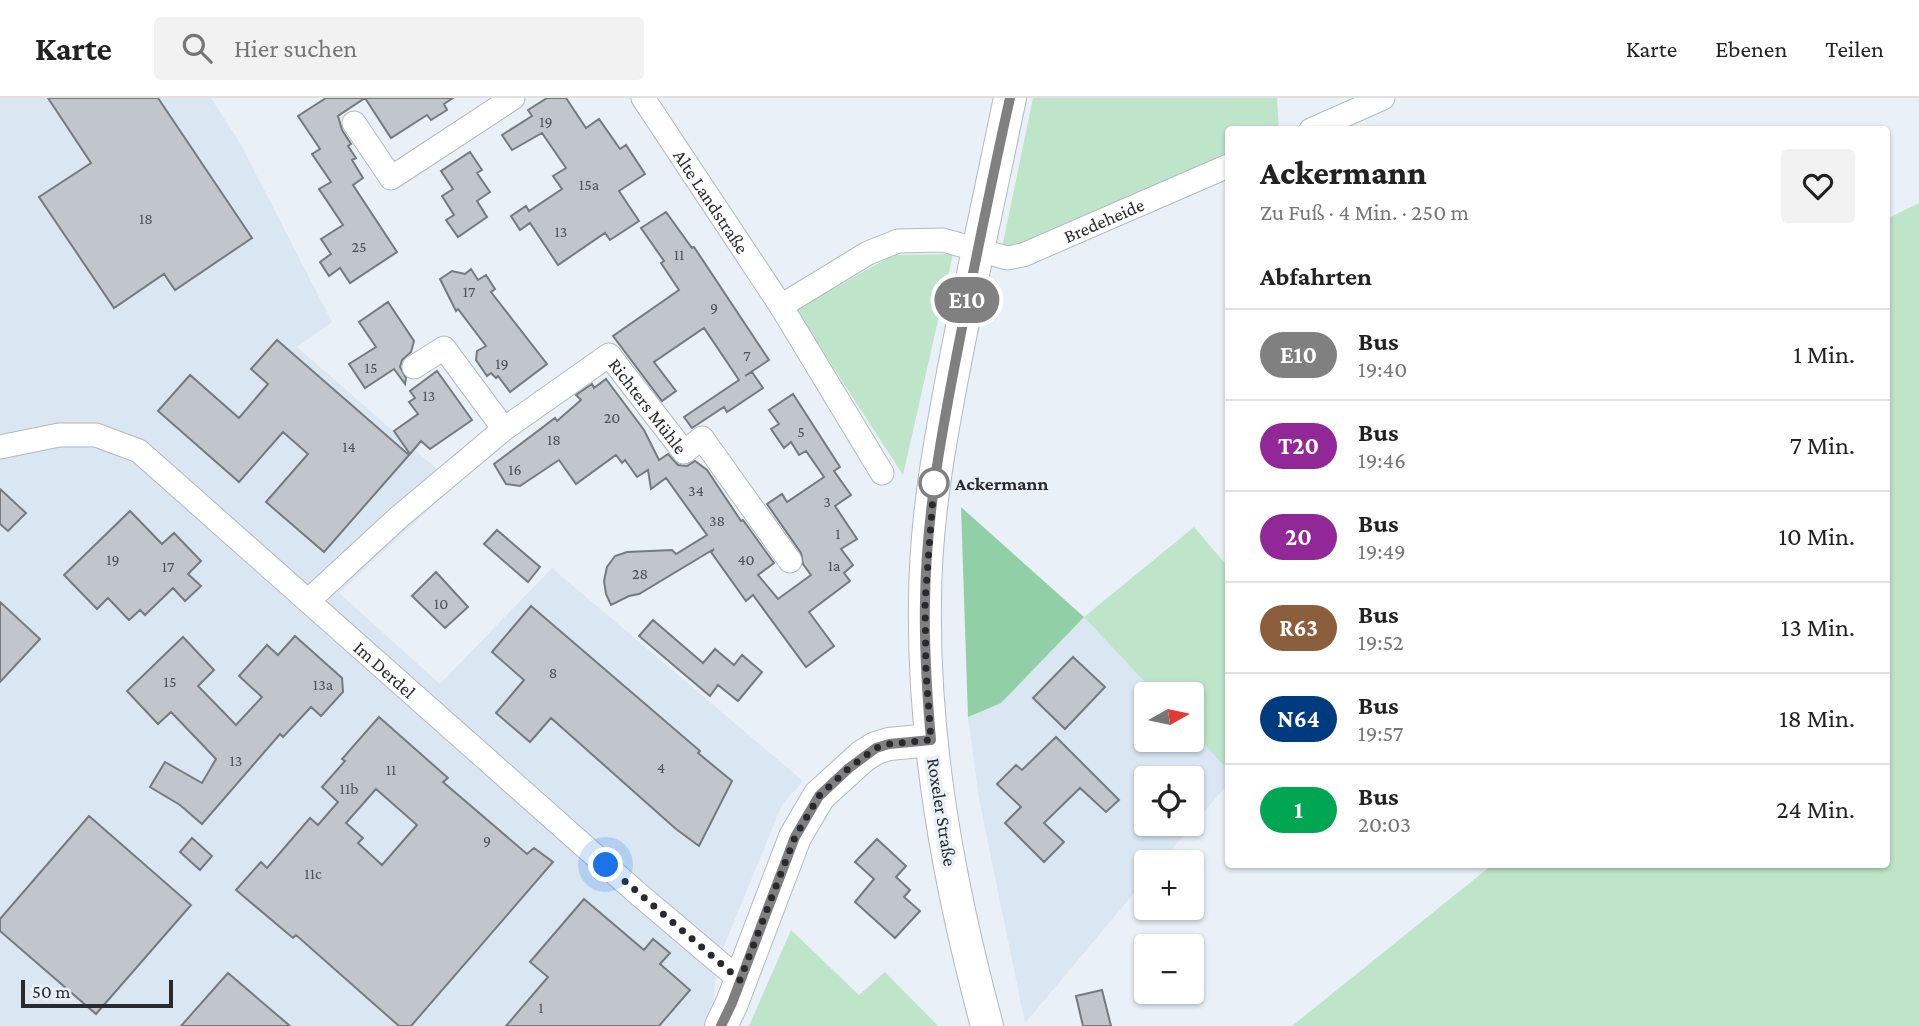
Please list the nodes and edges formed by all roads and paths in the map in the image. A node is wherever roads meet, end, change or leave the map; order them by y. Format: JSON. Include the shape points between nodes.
{"nodes":[{"id":1,"x":513,"y":98,"type":"edge"},
{"id":2,"x":643,"y":98,"type":"edge"},
{"id":3,"x":1010,"y":98,"type":"edge"},
{"id":4,"x":1383,"y":98,"type":"edge"},
{"id":5,"x":354,"y":123,"type":"dead end"},
{"id":6,"x":1320,"y":126,"type":"edge"},
{"id":7,"x":1225,"y":167,"type":"edge"},
{"id":8,"x":977,"y":249,"type":"junction"},
{"id":9,"x":781,"y":306,"type":"junction"},
{"id":10,"x":414,"y":367,"type":"dead end"},
{"id":11,"x":504,"y":429,"type":"junction"},
{"id":12,"x":0,"y":447,"type":"edge"},
{"id":13,"x":882,"y":473,"type":"dead end"},
{"id":14,"x":790,"y":561,"type":"dead end"},
{"id":15,"x":309,"y":600,"type":"junction"},
{"id":16,"x":931,"y":740,"type":"junction"},
{"id":17,"x":740,"y":980,"type":"junction"},
{"id":18,"x":721,"y":1026,"type":"edge"},
{"id":19,"x":987,"y":1026,"type":"edge"}],
"edges":[{"from":1,"to":5,"type":"street","via":[[391,178]]},
{"from":2,"to":9,"type":"street","name":"Alte Landstraße"},
{"from":3,"to":8,"type":"main road","name":"Roxeler Straße"},
{"from":4,"to":6,"type":"street"},
{"from":7,"to":8,"type":"street","name":"Bredeheide","via":[[1023,256],[1007,258]]},
{"from":8,"to":9,"type":"street","via":[[943,240],[898,242],[868,253]]},
{"from":8,"to":16,"type":"main road","name":"Roxeler Straße","via":[[939,442],[930,521],[925,602]]},
{"from":9,"to":13,"type":"street","name":"Alte Landstraße"},
{"from":10,"to":11,"type":"street","via":[[444,348]]},
{"from":11,"to":14,"type":"street","name":"Richters Mühle","via":[[609,355],[684,452],[702,438]]},
{"from":11,"to":15,"type":"street","name":"Richters Mühle"},
{"from":12,"to":15,"type":"street","name":"Im Derdel","via":[[59,435],[96,435],[139,451]]},
{"from":15,"to":17,"type":"street","name":"Im Derdel"},
{"from":16,"to":17,"type":"main road","via":[[876,748],[819,796],[795,837]]},
{"from":16,"to":19,"type":"main road","name":"Roxeler Straße","via":[[958,906]]},
{"from":17,"to":18,"type":"main road"}]}
